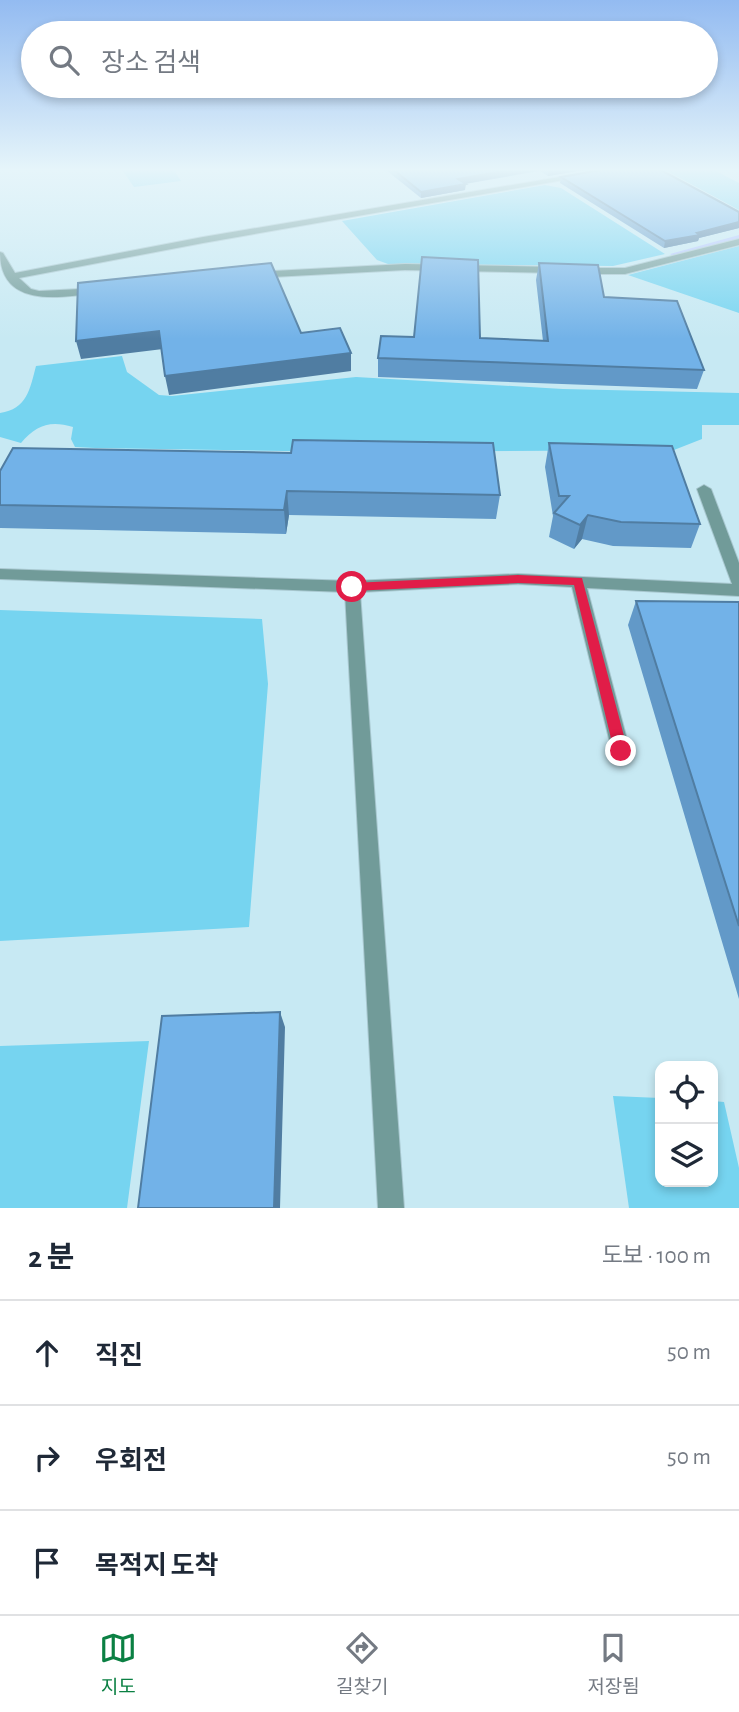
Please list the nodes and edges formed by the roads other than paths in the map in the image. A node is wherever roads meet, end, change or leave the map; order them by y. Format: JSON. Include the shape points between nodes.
{"nodes":[{"id":1,"x":284,"y":226,"type":"edge"},
{"id":2,"x":739,"y":242,"type":"edge"},
{"id":3,"x":0,"y":255,"type":"edge"},
{"id":4,"x":247,"y":276,"type":"edge"},
{"id":5,"x":11,"y":277,"type":"junction"},
{"id":6,"x":101,"y":289,"type":"edge"},
{"id":7,"x":704,"y":489,"type":"dead end"},
{"id":8,"x":0,"y":574,"type":"edge"},
{"id":9,"x":578,"y":581,"type":"junction"},
{"id":10,"x":739,"y":583,"type":"edge"},
{"id":11,"x":352,"y":587,"type":"junction"},
{"id":12,"x":739,"y":590,"type":"edge"},
{"id":13,"x":621,"y":751,"type":"dead end"},
{"id":14,"x":391,"y":1208,"type":"edge"}],
"edges":[{"from":1,"to":5,"type":"lane"},
{"from":2,"to":4,"type":"lane","via":[[625,271],[405,267]]},
{"from":3,"to":5,"type":"lane"},
{"from":5,"to":6,"type":"lane","via":[[28,293]]},
{"from":7,"to":10,"type":"lane"},
{"from":8,"to":11,"type":"lane"},
{"from":9,"to":11,"type":"lane","via":[[518,579]]},
{"from":9,"to":12,"type":"lane"},
{"from":9,"to":13,"type":"lane"},
{"from":11,"to":14,"type":"lane"}]}
